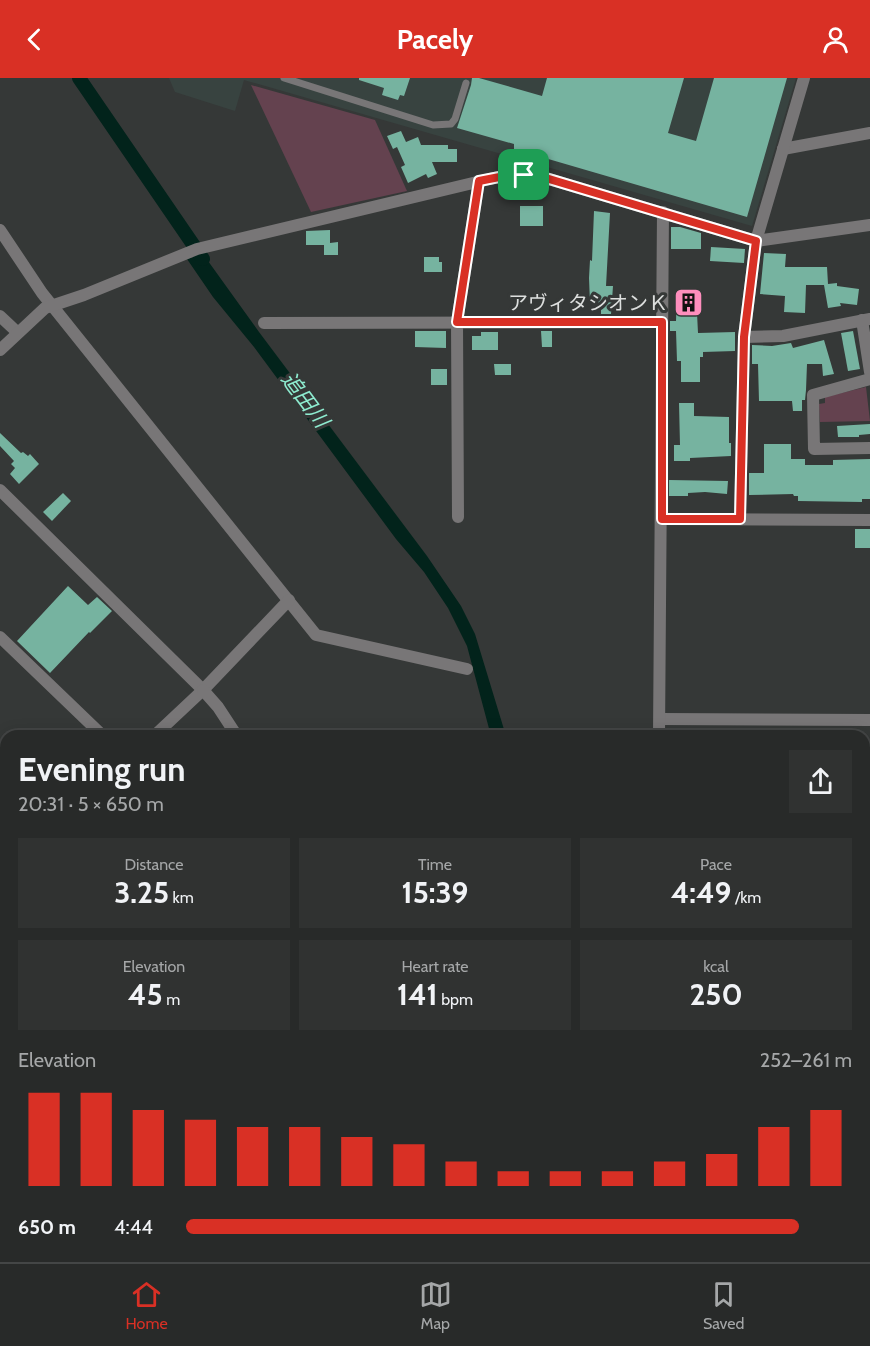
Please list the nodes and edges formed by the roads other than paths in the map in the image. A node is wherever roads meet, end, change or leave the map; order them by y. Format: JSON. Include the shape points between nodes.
{"nodes":[{"id":1,"x":284,"y":78,"type":"edge"},
{"id":2,"x":804,"y":78,"type":"edge"},
{"id":3,"x":315,"y":82,"type":"edge"},
{"id":4,"x":466,"y":83,"type":"dead end"},
{"id":5,"x":870,"y":133,"type":"edge"},
{"id":6,"x":783,"y":149,"type":"junction"},
{"id":7,"x":479,"y":181,"type":"junction"},
{"id":8,"x":663,"y":212,"type":"junction"},
{"id":9,"x":870,"y":225,"type":"edge"},
{"id":10,"x":0,"y":230,"type":"edge"},
{"id":11,"x":756,"y":241,"type":"junction"},
{"id":12,"x":52,"y":305,"type":"junction"},
{"id":13,"x":0,"y":316,"type":"edge"},
{"id":14,"x":866,"y":319,"type":"edge"},
{"id":15,"x":264,"y":322,"type":"dead end"},
{"id":16,"x":457,"y":322,"type":"junction"},
{"id":17,"x":662,"y":322,"type":"junction"},
{"id":18,"x":17,"y":332,"type":"junction"},
{"id":19,"x":744,"y":337,"type":"junction"},
{"id":20,"x":0,"y":350,"type":"edge"},
{"id":21,"x":870,"y":372,"type":"edge"},
{"id":22,"x":870,"y":379,"type":"edge"},
{"id":23,"x":870,"y":448,"type":"edge"},
{"id":24,"x":0,"y":490,"type":"edge"},
{"id":25,"x":458,"y":517,"type":"dead end"},
{"id":26,"x":662,"y":519,"type":"junction"},
{"id":27,"x":740,"y":519,"type":"junction"},
{"id":28,"x":870,"y":520,"type":"edge"},
{"id":29,"x":289,"y":600,"type":"junction"},
{"id":30,"x":0,"y":637,"type":"edge"},
{"id":31,"x":467,"y":669,"type":"dead end"},
{"id":32,"x":203,"y":690,"type":"junction"},
{"id":33,"x":660,"y":719,"type":"junction"},
{"id":34,"x":870,"y":720,"type":"edge"},
{"id":35,"x":98,"y":730,"type":"edge"},
{"id":36,"x":160,"y":730,"type":"edge"},
{"id":37,"x":233,"y":730,"type":"edge"},
{"id":38,"x":659,"y":730,"type":"edge"}],
"edges":[{"from":1,"to":3,"type":"lane"},
{"from":2,"to":6,"type":"street"},
{"from":3,"to":4,"type":"lane","via":[[444,126],[455,119]]},
{"from":5,"to":6,"type":"street"},
{"from":6,"to":11,"type":"street"},
{"from":7,"to":8,"type":"street","via":[[510,175],[539,176]]},
{"from":7,"to":12,"type":"street","via":[[191,252]]},
{"from":7,"to":16,"type":"street"},
{"from":8,"to":11,"type":"street"},
{"from":8,"to":17,"type":"street"},
{"from":9,"to":11,"type":"street"},
{"from":10,"to":12,"type":"street"},
{"from":11,"to":19,"type":"street"},
{"from":12,"to":18,"type":"street"},
{"from":12,"to":29,"type":"street"},
{"from":13,"to":18,"type":"street"},
{"from":14,"to":19,"type":"street","via":[[783,336]]},
{"from":14,"to":21,"type":"street"},
{"from":15,"to":16,"type":"street"},
{"from":16,"to":17,"type":"street"},
{"from":16,"to":25,"type":"street"},
{"from":17,"to":26,"type":"street"},
{"from":18,"to":20,"type":"street"},
{"from":19,"to":27,"type":"street"},
{"from":22,"to":23,"type":"street","via":[[813,395],[814,449]]},
{"from":24,"to":32,"type":"street"},
{"from":26,"to":27,"type":"street"},
{"from":26,"to":33,"type":"street"},
{"from":27,"to":28,"type":"street"},
{"from":29,"to":31,"type":"street","via":[[319,636]]},
{"from":29,"to":32,"type":"street"},
{"from":30,"to":35,"type":"street"},
{"from":32,"to":36,"type":"street"},
{"from":32,"to":37,"type":"street"},
{"from":33,"to":34,"type":"street"},
{"from":33,"to":38,"type":"street"}]}
